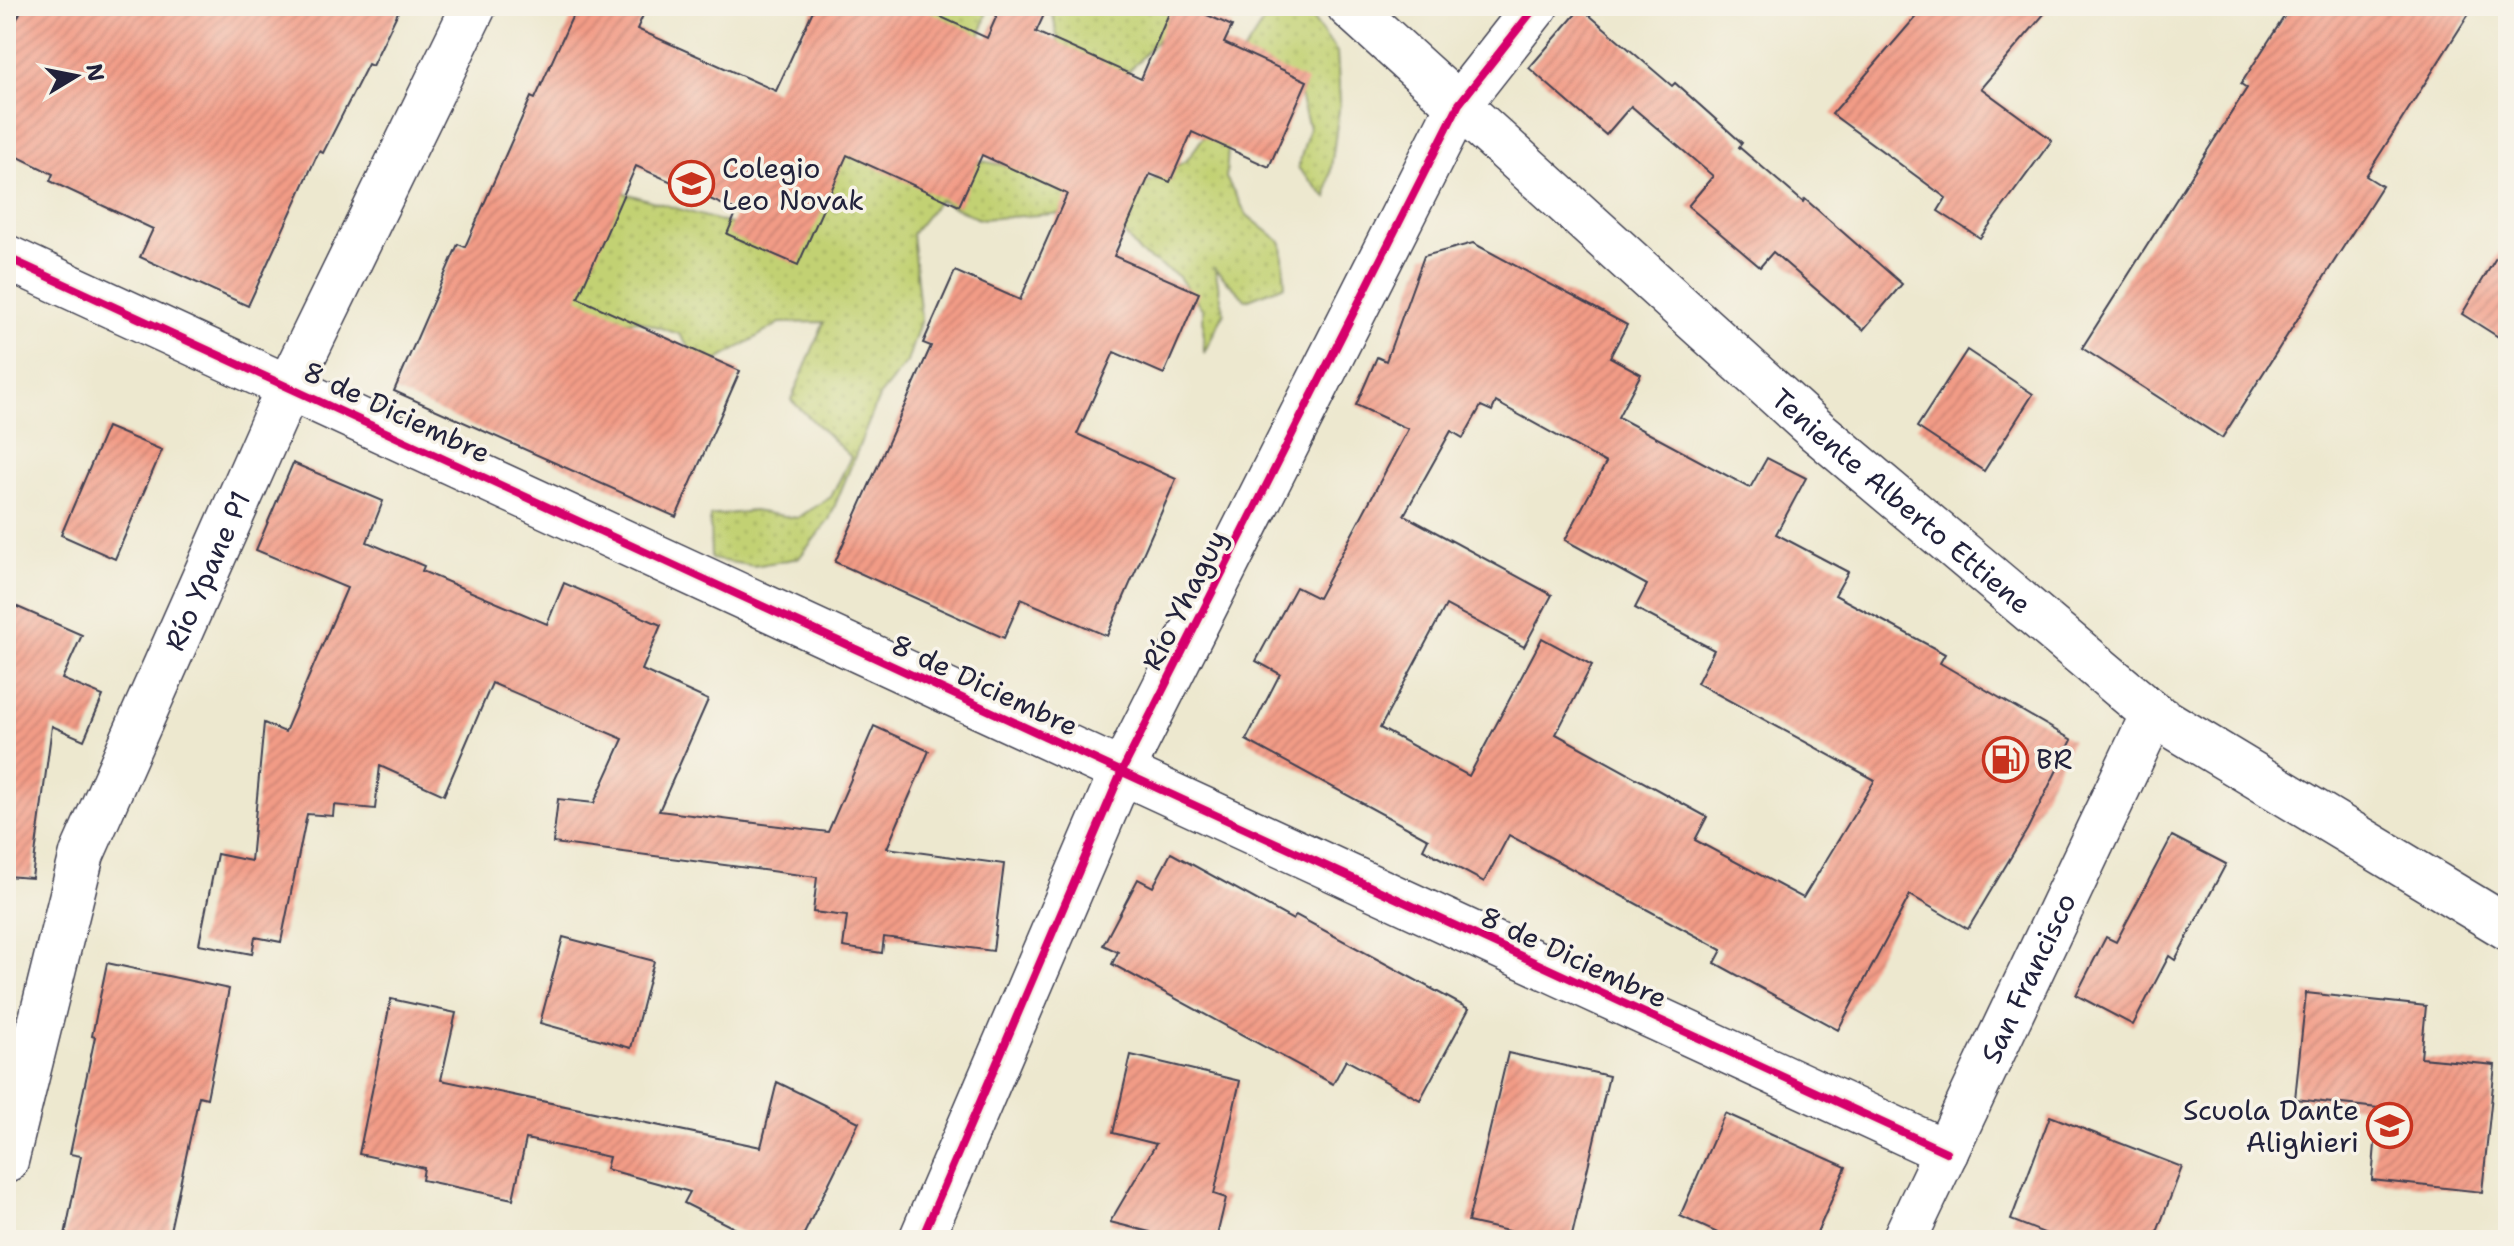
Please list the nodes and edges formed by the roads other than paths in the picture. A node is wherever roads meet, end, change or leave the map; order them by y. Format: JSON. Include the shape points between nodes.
{"nodes":[{"id":1,"x":474,"y":6,"type":"edge"},
{"id":2,"x":1349,"y":6,"type":"edge"},
{"id":3,"x":1536,"y":6,"type":"edge"},
{"id":4,"x":1459,"y":104,"type":"junction"},
{"id":5,"x":6,"y":257,"type":"edge"},
{"id":6,"x":289,"y":386,"type":"junction"},
{"id":7,"x":2153,"y":714,"type":"junction"},
{"id":8,"x":1121,"y":773,"type":"junction"},
{"id":9,"x":2508,"y":928,"type":"edge"},
{"id":10,"x":1946,"y":1152,"type":"junction"},
{"id":11,"x":6,"y":1161,"type":"edge"},
{"id":12,"x":921,"y":1240,"type":"edge"},
{"id":13,"x":1904,"y":1240,"type":"edge"}],
"edges":[{"from":1,"to":6,"type":"street","name":"Río Ypane P1"},
{"from":2,"to":4,"type":"street","name":"Teniente Alberto Ettiene"},
{"from":3,"to":4,"type":"street","name":"Río Yhaguy"},
{"from":4,"to":7,"type":"street","name":"Teniente Alberto Ettiene","via":[[1817,431]]},
{"from":4,"to":8,"type":"street","name":"Río Yhaguy"},
{"from":5,"to":6,"type":"street","name":"8 de Diciembre"},
{"from":6,"to":8,"type":"street","name":"8 de Diciembre"},
{"from":6,"to":11,"type":"street","name":"Río Ypane P1","via":[[82,854]]},
{"from":7,"to":9,"type":"street","name":"Teniente Alberto Ettiene"},
{"from":7,"to":10,"type":"street","name":"San Francisco"},
{"from":8,"to":10,"type":"street","name":"8 de Diciembre"},
{"from":8,"to":12,"type":"street","name":"Río Yhaguy"},
{"from":10,"to":13,"type":"street","name":"San Francisco"}]}
